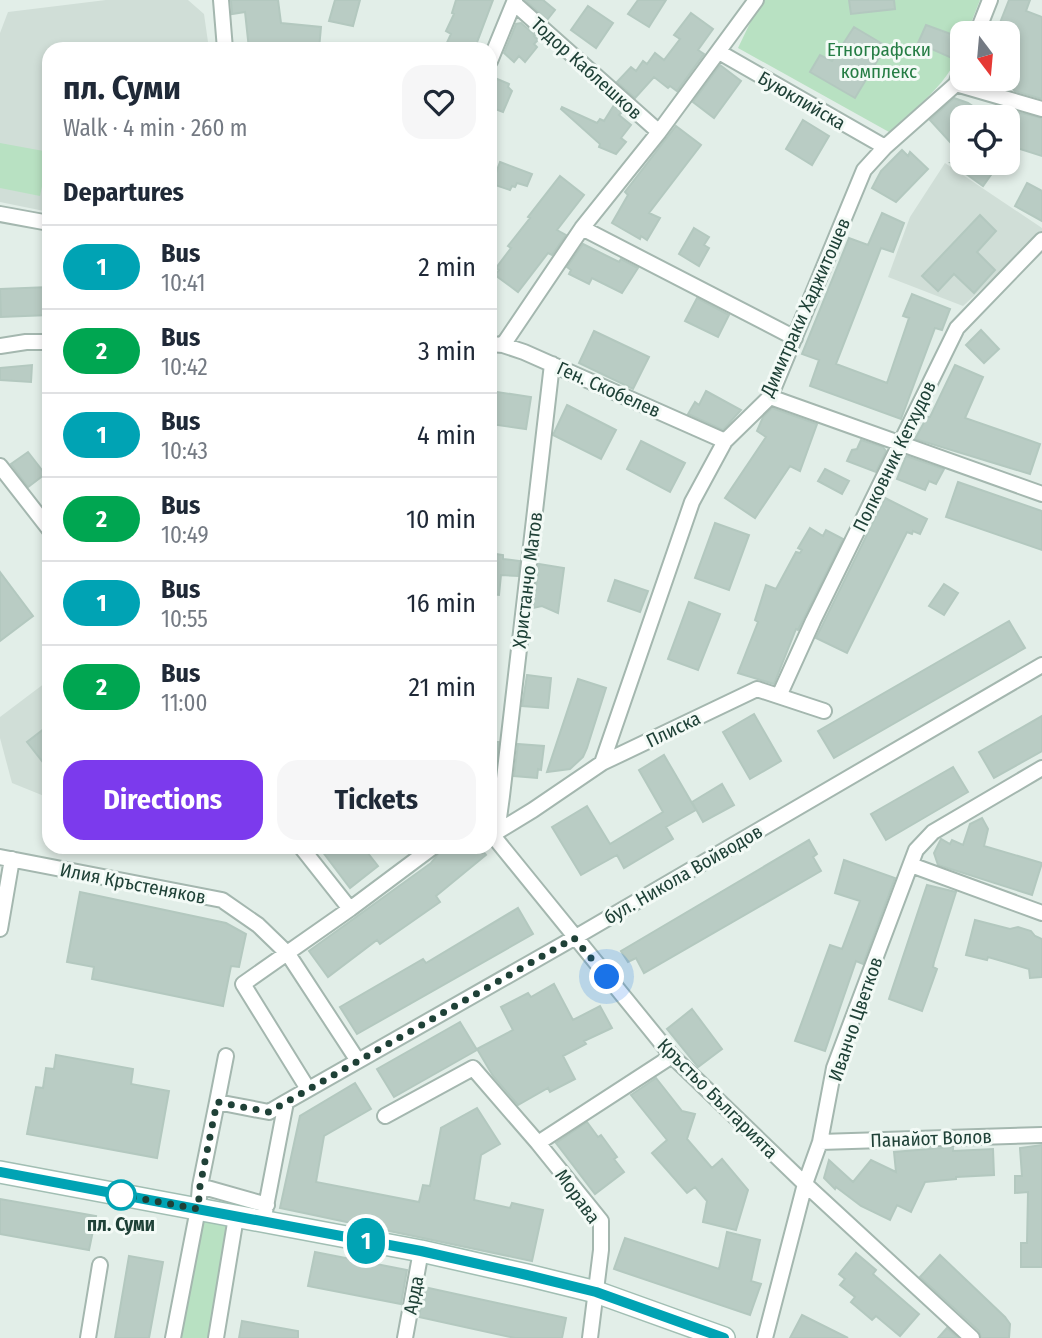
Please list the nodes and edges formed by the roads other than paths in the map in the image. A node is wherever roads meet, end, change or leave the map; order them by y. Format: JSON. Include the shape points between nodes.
{"nodes":[{"id":1,"x":221,"y":0,"type":"edge"},
{"id":2,"x":756,"y":0,"type":"edge"},
{"id":3,"x":990,"y":0,"type":"edge"},
{"id":4,"x":514,"y":2,"type":"edge"},
{"id":5,"x":982,"y":21,"type":"edge"},
{"id":6,"x":224,"y":42,"type":"edge"},
{"id":7,"x":497,"y":44,"type":"edge"},
{"id":8,"x":719,"y":52,"type":"junction"},
{"id":9,"x":950,"y":89,"type":"edge"},
{"id":10,"x":980,"y":91,"type":"edge"},
{"id":11,"x":1042,"y":109,"type":"edge"},
{"id":12,"x":659,"y":132,"type":"junction"},
{"id":13,"x":885,"y":147,"type":"junction"},
{"id":14,"x":0,"y":214,"type":"edge"},
{"id":15,"x":42,"y":222,"type":"edge"},
{"id":16,"x":582,"y":228,"type":"junction"},
{"id":17,"x":1042,"y":240,"type":"edge"},
{"id":18,"x":795,"y":338,"type":"junction"},
{"id":19,"x":42,"y":342,"type":"edge"},
{"id":20,"x":497,"y":344,"type":"edge"},
{"id":21,"x":0,"y":346,"type":"edge"},
{"id":22,"x":552,"y":364,"type":"junction"},
{"id":23,"x":770,"y":397,"type":"junction"},
{"id":24,"x":725,"y":441,"type":"junction"},
{"id":25,"x":901,"y":444,"type":"junction"},
{"id":26,"x":0,"y":466,"type":"edge"},
{"id":27,"x":1042,"y":494,"type":"edge"},
{"id":28,"x":42,"y":520,"type":"edge"},
{"id":29,"x":1042,"y":665,"type":"edge"},
{"id":30,"x":779,"y":696,"type":"junction"},
{"id":31,"x":824,"y":711,"type":"dead end"},
{"id":32,"x":602,"y":763,"type":"junction"},
{"id":33,"x":1042,"y":768,"type":"edge"},
{"id":34,"x":497,"y":792,"type":"edge"},
{"id":35,"x":497,"y":830,"type":"edge"},
{"id":36,"x":497,"y":841,"type":"edge"},
{"id":37,"x":307,"y":854,"type":"edge"},
{"id":38,"x":424,"y":854,"type":"edge"},
{"id":39,"x":6,"y":858,"type":"edge"},
{"id":40,"x":911,"y":865,"type":"junction"},
{"id":41,"x":350,"y":909,"type":"junction"},
{"id":42,"x":1042,"y":913,"type":"edge"},
{"id":43,"x":0,"y":929,"type":"edge"},
{"id":44,"x":574,"y":938,"type":"junction"},
{"id":45,"x":288,"y":954,"type":"junction"},
{"id":46,"x":226,"y":1056,"type":"dead end"},
{"id":47,"x":672,"y":1056,"type":"junction"},
{"id":48,"x":358,"y":1061,"type":"junction"},
{"id":49,"x":308,"y":1089,"type":"junction"},
{"id":50,"x":217,"y":1102,"type":"junction"},
{"id":51,"x":286,"y":1102,"type":"junction"},
{"id":52,"x":385,"y":1116,"type":"dead end"},
{"id":53,"x":1042,"y":1135,"type":"edge"},
{"id":54,"x":820,"y":1142,"type":"junction"},
{"id":55,"x":538,"y":1143,"type":"junction"},
{"id":56,"x":0,"y":1172,"type":"edge"},
{"id":57,"x":805,"y":1184,"type":"junction"},
{"id":58,"x":200,"y":1186,"type":"junction"},
{"id":59,"x":198,"y":1209,"type":"junction"},
{"id":60,"x":265,"y":1213,"type":"junction"},
{"id":61,"x":236,"y":1217,"type":"junction"},
{"id":62,"x":421,"y":1251,"type":"junction"},
{"id":63,"x":100,"y":1265,"type":"dead end"},
{"id":64,"x":596,"y":1292,"type":"junction"},
{"id":65,"x":88,"y":1338,"type":"edge"},
{"id":66,"x":173,"y":1338,"type":"edge"},
{"id":67,"x":216,"y":1338,"type":"edge"},
{"id":68,"x":405,"y":1338,"type":"edge"},
{"id":69,"x":590,"y":1338,"type":"edge"},
{"id":70,"x":724,"y":1338,"type":"edge"},
{"id":71,"x":765,"y":1338,"type":"edge"},
{"id":72,"x":972,"y":1338,"type":"edge"}],
"edges":[{"from":1,"to":6,"type":"street"},
{"from":2,"to":8,"type":"street"},
{"from":3,"to":5,"type":"street"},
{"from":4,"to":7,"type":"street"},
{"from":4,"to":12,"type":"street","name":"Тодор Каблешков"},
{"from":8,"to":12,"type":"street"},
{"from":8,"to":13,"type":"street","name":"Буюклийска"},
{"from":9,"to":13,"type":"street","name":"Димитраки Хаджитошев"},
{"from":10,"to":11,"type":"street"},
{"from":12,"to":16,"type":"street"},
{"from":13,"to":18,"type":"street","name":"Димитраки Хаджитошев","via":[[864,170]]},
{"from":14,"to":15,"type":"street"},
{"from":16,"to":18,"type":"street"},
{"from":16,"to":20,"type":"street"},
{"from":17,"to":25,"type":"street","name":"Полковник Кетхудов","via":[[957,328]]},
{"from":18,"to":23,"type":"street","name":"Димитраки Хаджитошев"},
{"from":19,"to":21,"type":"street"},
{"from":20,"to":22,"type":"street","name":"Ген. Скобелев"},
{"from":22,"to":24,"type":"street","name":"Ген. Скобелев"},
{"from":22,"to":34,"type":"street","name":"Христанчо Матов"},
{"from":23,"to":24,"type":"street","name":"Димитраки Хаджитошев"},
{"from":23,"to":25,"type":"street"},
{"from":24,"to":32,"type":"street","name":"Димитраки Хаджитошев","via":[[692,502]]},
{"from":25,"to":27,"type":"street"},
{"from":25,"to":30,"type":"street","name":"Полковник Кетхудов"},
{"from":26,"to":28,"type":"street"},
{"from":29,"to":44,"type":"street","name":"бул. Никола Войводов"},
{"from":30,"to":31,"type":"street","name":"Плиска"},
{"from":30,"to":32,"type":"street","name":"Плиска","via":[[757,689]]},
{"from":32,"to":35,"type":"street","name":"Плиска"},
{"from":33,"to":40,"type":"street","name":"Иванчо Цветков","via":[[933,832],[916,850]]},
{"from":36,"to":44,"type":"street","name":"Кръстьо Българията"},
{"from":37,"to":41,"type":"street"},
{"from":38,"to":41,"type":"street"},
{"from":39,"to":43,"type":"street"},
{"from":39,"to":45,"type":"street","name":"Илия Кръстеняков","via":[[222,900]]},
{"from":40,"to":42,"type":"street"},
{"from":40,"to":54,"type":"street","name":"Иванчо Цветков","via":[[834,1068]]},
{"from":41,"to":45,"type":"street"},
{"from":44,"to":47,"type":"street","name":"Кръстьо Българията"},
{"from":44,"to":48,"type":"street","name":"бул. Никола Войводов"},
{"from":45,"to":48,"type":"street","name":"Илия Кръстеняков"},
{"from":45,"to":49,"type":"street","via":[[243,984]]},
{"from":46,"to":50,"type":"street"},
{"from":47,"to":55,"type":"street"},
{"from":47,"to":57,"type":"street","name":"Кръстьо Българията"},
{"from":48,"to":49,"type":"street","name":"бул. Никола Войводов"},
{"from":49,"to":51,"type":"street","name":"бул. Никола Войводов"},
{"from":50,"to":51,"type":"street","name":"бул. Никола Войводов","via":[[269,1112]]},
{"from":50,"to":58,"type":"street"},
{"from":51,"to":60,"type":"street"},
{"from":52,"to":55,"type":"street","name":"Морава","via":[[473,1068]]},
{"from":53,"to":54,"type":"street","name":"Панайот Волов"},
{"from":54,"to":57,"type":"street","name":"Иванчо Цветков"},
{"from":55,"to":64,"type":"street","name":"Морава","via":[[601,1221]]},
{"from":56,"to":59,"type":"street"},
{"from":57,"to":71,"type":"street","name":"Иванчо Цветков"},
{"from":57,"to":72,"type":"street","name":"Кръстьо Българията"},
{"from":58,"to":59,"type":"street"},
{"from":58,"to":60,"type":"street"},
{"from":59,"to":61,"type":"street"},
{"from":59,"to":66,"type":"street"},
{"from":60,"to":61,"type":"street"},
{"from":60,"to":62,"type":"street"},
{"from":61,"to":67,"type":"street"},
{"from":62,"to":64,"type":"street"},
{"from":62,"to":68,"type":"street","name":"Арда"},
{"from":63,"to":65,"type":"street"},
{"from":64,"to":69,"type":"street","name":"Морава"},
{"from":64,"to":70,"type":"street"}]}
